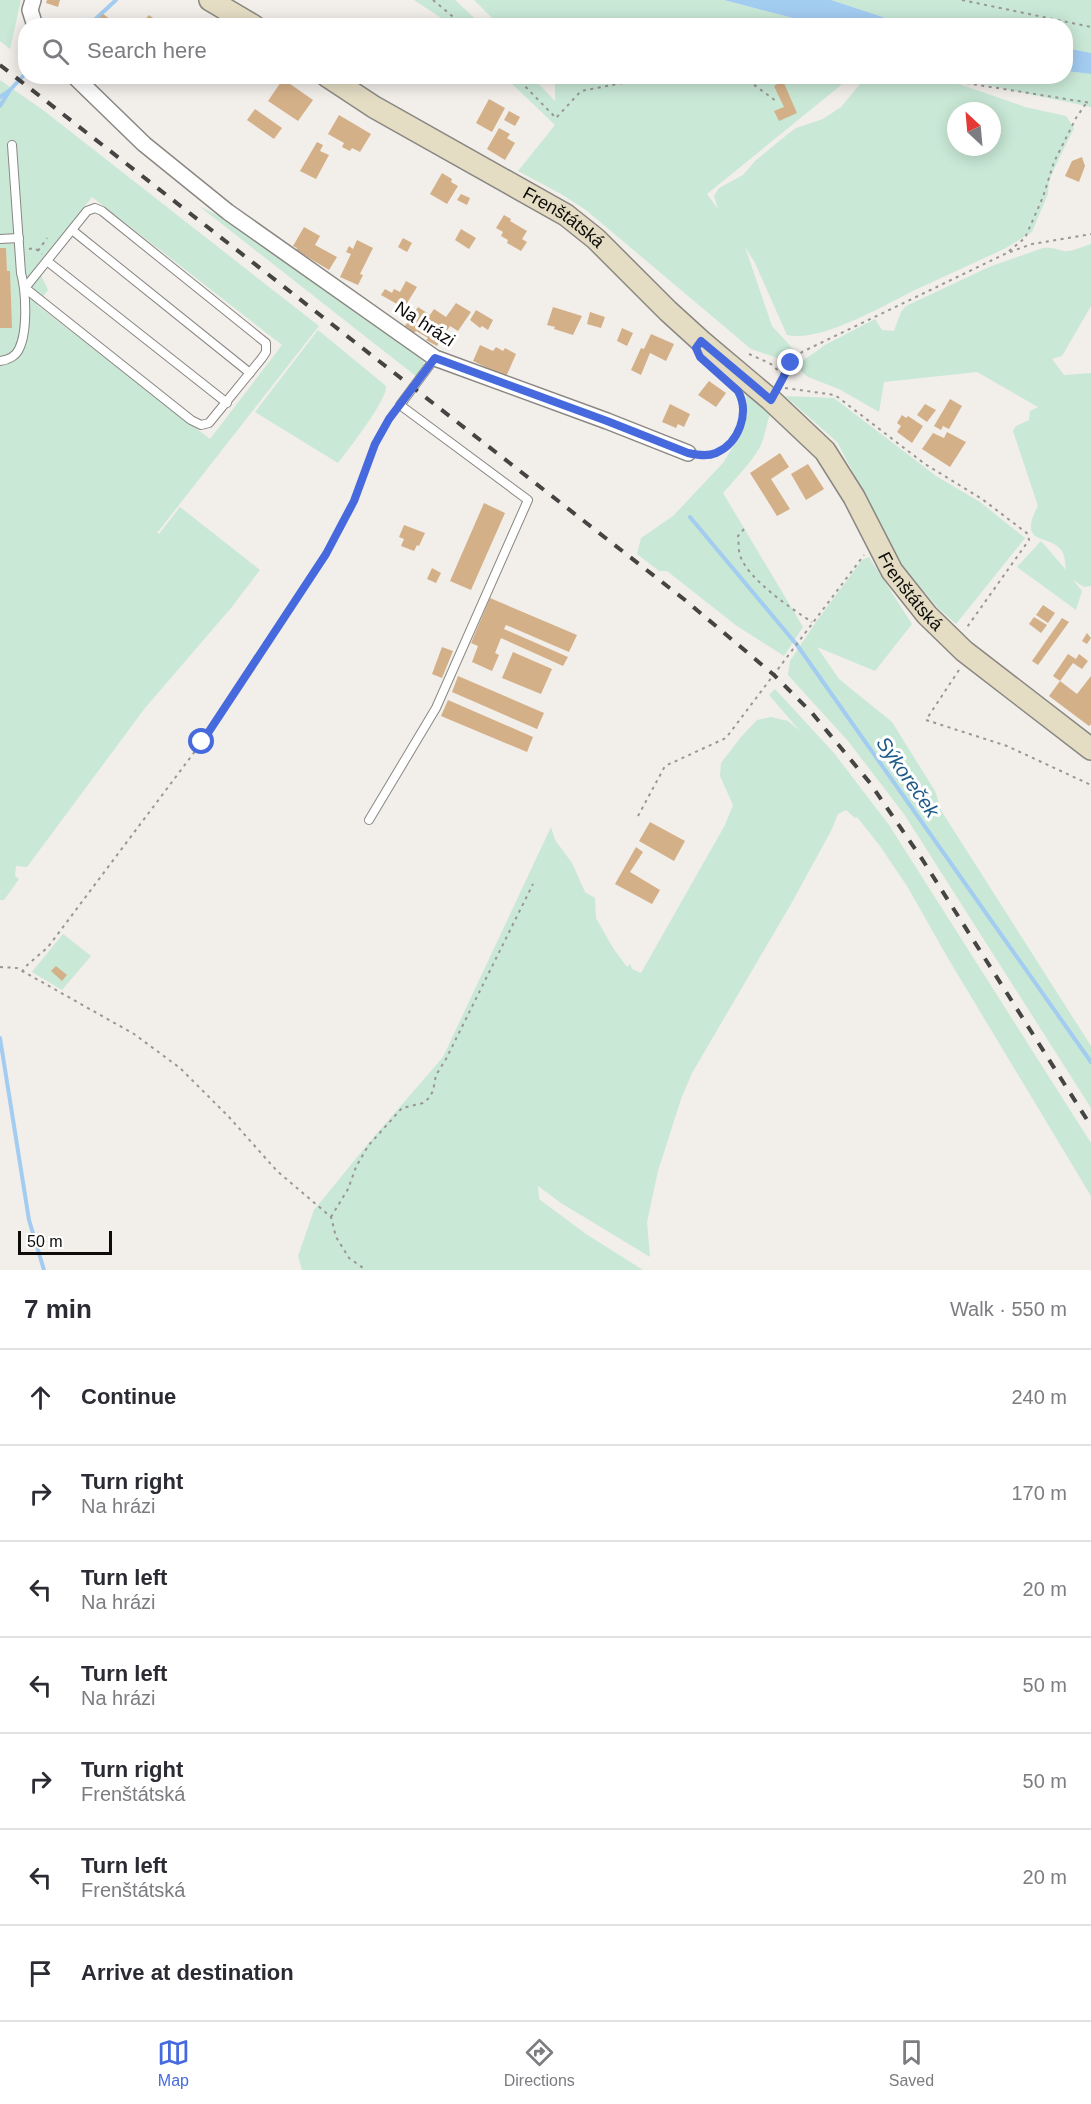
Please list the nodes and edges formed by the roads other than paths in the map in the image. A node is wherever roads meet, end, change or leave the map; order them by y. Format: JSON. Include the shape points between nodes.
{"nodes":[{"id":1,"x":33,"y":0,"type":"edge"},
{"id":2,"x":210,"y":0,"type":"edge"},
{"id":3,"x":32,"y":18,"type":"edge"},
{"id":4,"x":240,"y":18,"type":"edge"},
{"id":5,"x":82,"y":84,"type":"edge"},
{"id":6,"x":339,"y":84,"type":"edge"},
{"id":7,"x":12,"y":145,"type":"dead end"},
{"id":8,"x":72,"y":230,"type":"junction"},
{"id":9,"x":19,"y":238,"type":"junction"},
{"id":10,"x":0,"y":239,"type":"edge"},
{"id":11,"x":46,"y":259,"type":"junction"},
{"id":12,"x":25,"y":288,"type":"junction"},
{"id":13,"x":435,"y":358,"type":"junction"},
{"id":14,"x":0,"y":361,"type":"edge"},
{"id":15,"x":250,"y":373,"type":"junction"},
{"id":16,"x":226,"y":403,"type":"junction"},
{"id":17,"x":688,"y":453,"type":"road end"},
{"id":18,"x":1091,"y":749,"type":"edge"},
{"id":19,"x":369,"y":820,"type":"dead end"}],
"edges":[{"from":1,"to":3,"type":"street"},
{"from":2,"to":4,"type":"main road"},
{"from":5,"to":13,"type":"street","name":"Na hrázi","via":[[144,144],[228,212]]},
{"from":6,"to":18,"type":"main road","name":"Frenštátská","via":[[566,215],[596,239],[742,386],[775,394],[834,462],[900,583],[962,649]]},
{"from":7,"to":9,"type":"lane"},
{"from":8,"to":11,"type":"lane"},
{"from":8,"to":15,"type":"lane"},
{"from":8,"to":15,"type":"lane","via":[[87,211],[102,211],[259,336],[266,343],[266,352]]},
{"from":9,"to":10,"type":"lane"},
{"from":9,"to":12,"type":"lane"},
{"from":11,"to":12,"type":"lane"},
{"from":11,"to":16,"type":"lane"},
{"from":12,"to":14,"type":"lane","via":[[20,348]]},
{"from":12,"to":16,"type":"lane","via":[[191,420],[201,425],[209,423]]},
{"from":13,"to":17,"type":"street","name":"Na hrázi"},
{"from":13,"to":19,"type":"lane","via":[[400,405],[528,500],[436,708]]},
{"from":15,"to":16,"type":"lane"}]}
